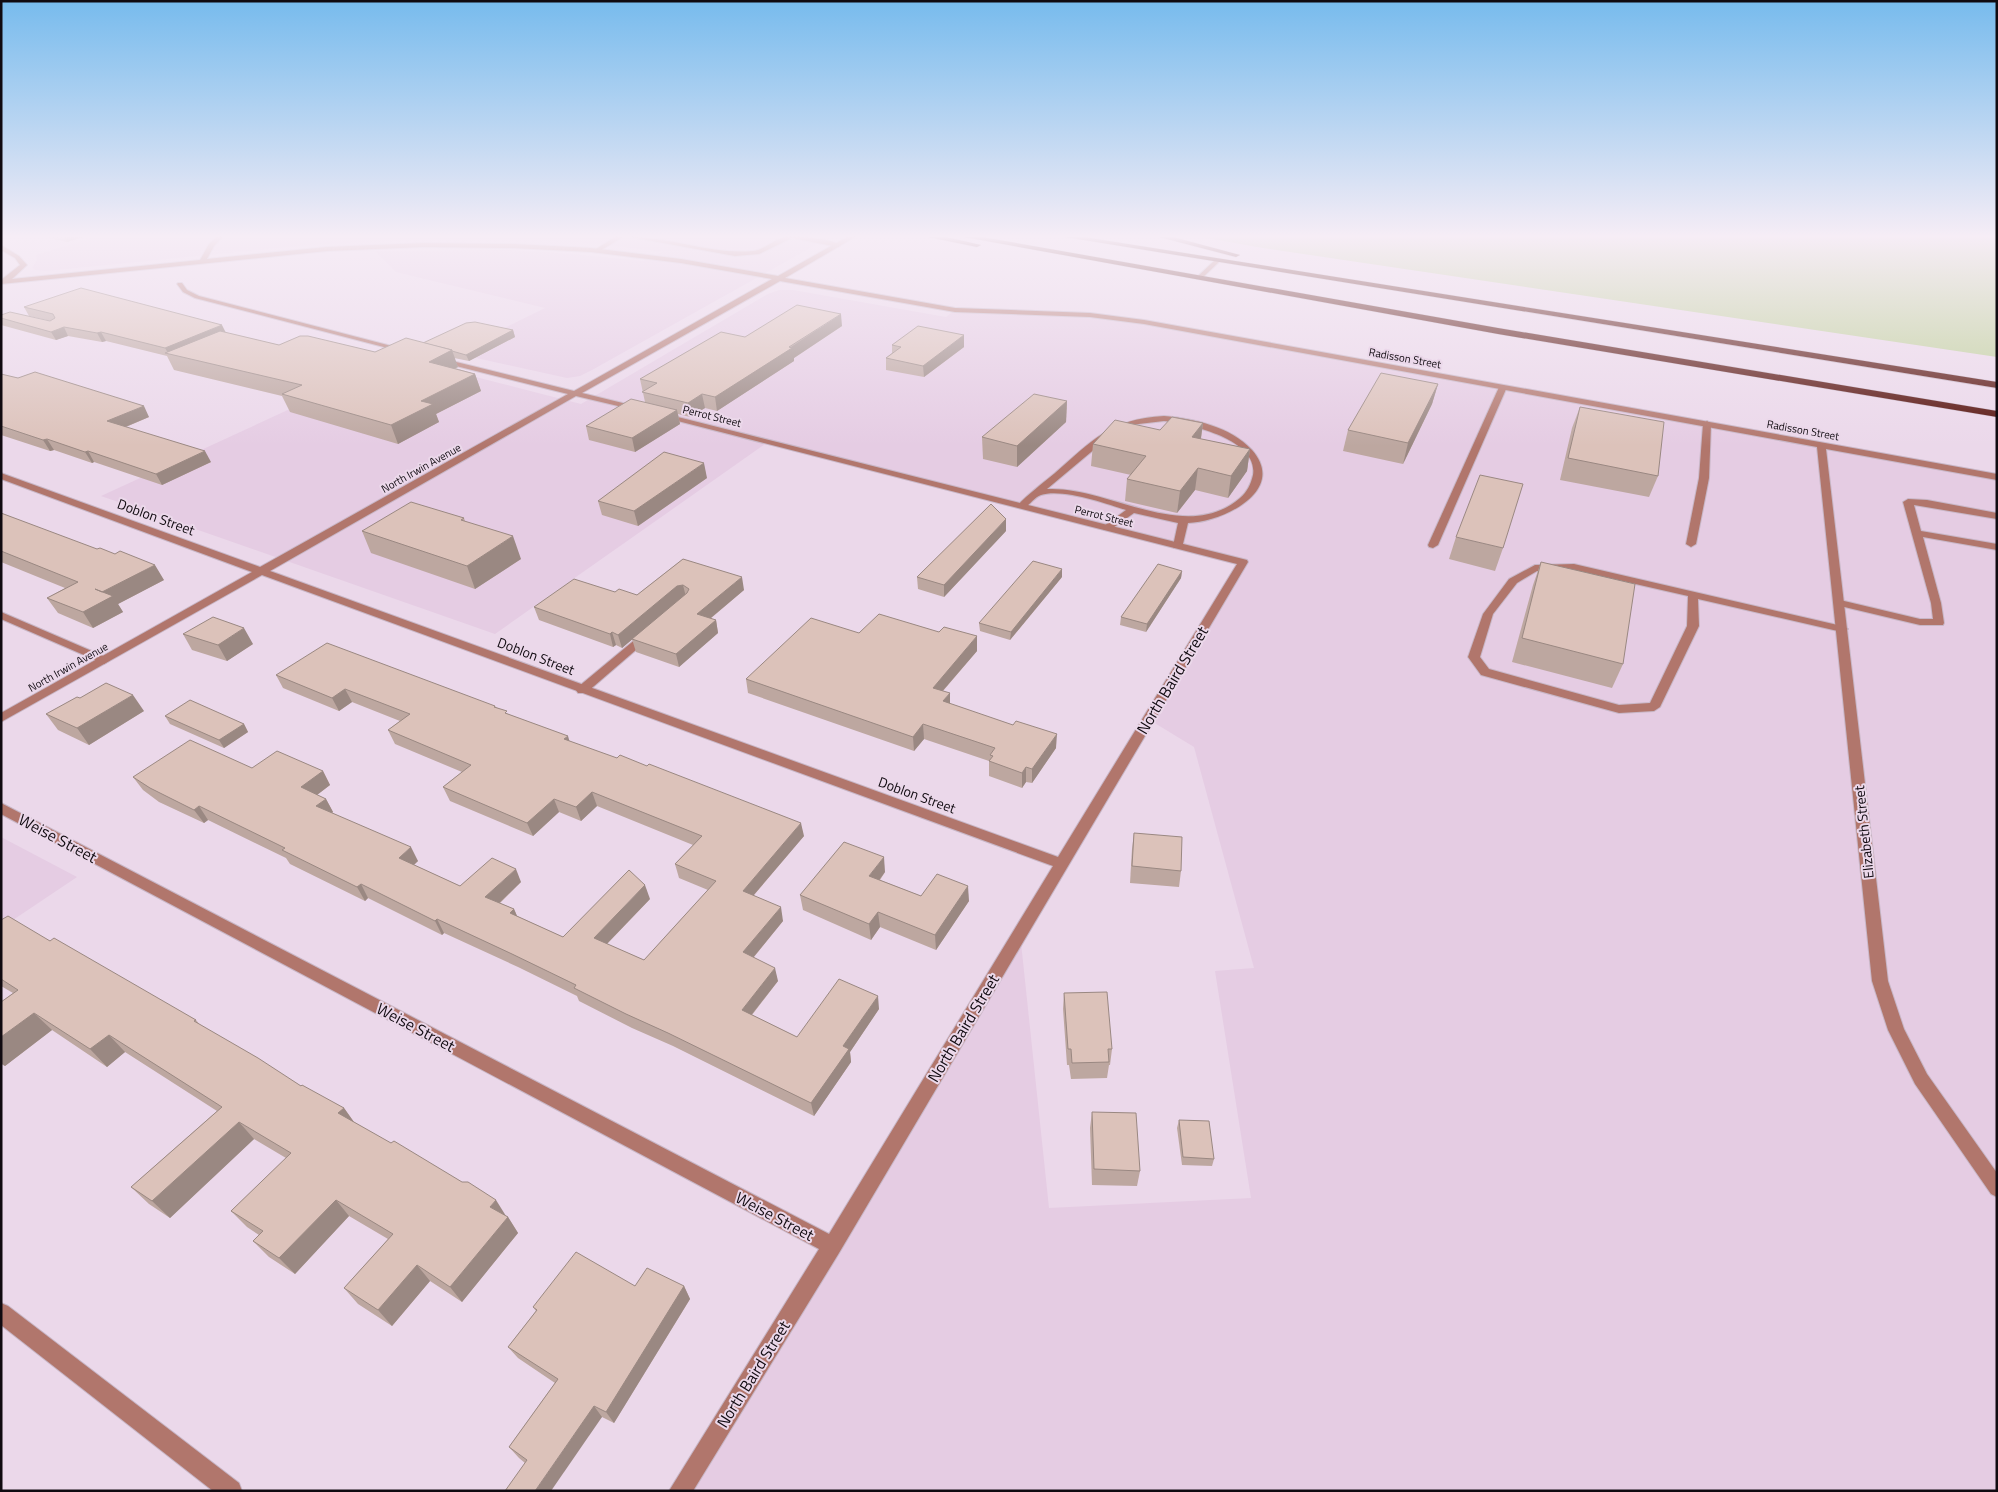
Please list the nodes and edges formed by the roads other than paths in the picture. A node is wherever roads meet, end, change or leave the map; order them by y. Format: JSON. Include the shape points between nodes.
{"nodes":[{"id":1,"x":235,"y":307,"type":"edge"},
{"id":2,"x":730,"y":307,"type":"edge"},
{"id":3,"x":935,"y":307,"type":"edge"},
{"id":4,"x":1366,"y":307,"type":"edge"},
{"id":5,"x":1507,"y":307,"type":"edge"},
{"id":6,"x":412,"y":352,"type":"edge"},
{"id":7,"x":431,"y":357,"type":"edge"},
{"id":8,"x":1997,"y":385,"type":"edge"},
{"id":9,"x":1503,"y":387,"type":"junction"},
{"id":10,"x":575,"y":394,"type":"junction"},
{"id":11,"x":643,"y":411,"type":"edge"},
{"id":12,"x":652,"y":413,"type":"edge"},
{"id":13,"x":1997,"y":414,"type":"edge"},
{"id":14,"x":1707,"y":424,"type":"junction"},
{"id":15,"x":1821,"y":445,"type":"junction"},
{"id":16,"x":1,"y":476,"type":"edge"},
{"id":17,"x":1997,"y":477,"type":"edge"},
{"id":18,"x":1037,"y":493,"type":"junction"},
{"id":19,"x":1022,"y":506,"type":"junction"},
{"id":20,"x":1132,"y":510,"type":"junction"},
{"id":21,"x":1997,"y":516,"type":"edge"},
{"id":22,"x":1184,"y":521,"type":"junction"},
{"id":23,"x":1106,"y":528,"type":"junction"},
{"id":24,"x":1918,"y":532,"type":"junction"},
{"id":25,"x":1691,"y":544,"type":"dead end"},
{"id":26,"x":1433,"y":545,"type":"dead end"},
{"id":27,"x":1178,"y":546,"type":"junction"},
{"id":28,"x":1997,"y":547,"type":"edge"},
{"id":29,"x":1243,"y":562,"type":"joint"},
{"id":30,"x":261,"y":571,"type":"junction"},
{"id":31,"x":1693,"y":595,"type":"junction"},
{"id":32,"x":1840,"y":603,"type":"junction"},
{"id":33,"x":1,"y":615,"type":"edge"},
{"id":34,"x":656,"y":627,"type":"edge"},
{"id":35,"x":1842,"y":629,"type":"junction"},
{"id":36,"x":104,"y":660,"type":"junction"},
{"id":37,"x":582,"y":690,"type":"junction"},
{"id":38,"x":1,"y":718,"type":"edge"},
{"id":39,"x":1,"y":808,"type":"edge"},
{"id":40,"x":1061,"y":864,"type":"junction"},
{"id":41,"x":1997,"y":1188,"type":"edge"},
{"id":42,"x":832,"y":1246,"type":"junction"},
{"id":43,"x":1,"y":1313,"type":"edge"},
{"id":44,"x":231,"y":1491,"type":"edge"},
{"id":45,"x":680,"y":1491,"type":"edge"}],
"edges":[{"from":1,"to":6,"type":"street"},
{"from":2,"to":10,"type":"street","name":"North Irwin Avenue"},
{"from":3,"to":9,"type":"street","name":"Radisson Street","via":[[1126,319]]},
{"from":4,"to":13,"type":"highway"},
{"from":5,"to":8,"type":"highway"},
{"from":7,"to":10,"type":"street"},
{"from":9,"to":14,"type":"street","name":"Radisson Street"},
{"from":9,"to":26,"type":"street"},
{"from":10,"to":11,"type":"street"},
{"from":10,"to":30,"type":"street","name":"North Irwin Avenue"},
{"from":12,"to":19,"type":"street","name":"Perrot Street"},
{"from":14,"to":15,"type":"street","name":"Radisson Street"},
{"from":14,"to":25,"type":"street","via":[[1704,478]]},
{"from":15,"to":17,"type":"street","name":"Radisson Street"},
{"from":15,"to":32,"type":"street","name":"Elizabeth Street"},
{"from":16,"to":30,"type":"street","name":"Doblon Street"},
{"from":18,"to":19,"type":"street"},
{"from":18,"to":20,"type":"street","via":[[1068,492],[1092,496]]},
{"from":18,"to":22,"type":"street","via":[[1112,430],[1142,421],[1192,422],[1216,430],[1247,450],[1258,468],[1253,491],[1240,503],[1213,516]]},
{"from":19,"to":23,"type":"street","name":"Perrot Street"},
{"from":20,"to":22,"type":"street"},
{"from":20,"to":23,"type":"street"},
{"from":21,"to":24,"type":"street","via":[[1908,502]]},
{"from":22,"to":27,"type":"street"},
{"from":23,"to":27,"type":"street","name":"Perrot Street"},
{"from":24,"to":28,"type":"street"},
{"from":24,"to":32,"type":"street","via":[[1938,623],[1920,622]]},
{"from":27,"to":29,"type":"street","name":"Perrot Street"},
{"from":29,"to":40,"type":"street","name":"North Baird Street"},
{"from":30,"to":36,"type":"street","name":"North Irwin Avenue"},
{"from":30,"to":37,"type":"street","name":"Doblon Street"},
{"from":31,"to":31,"type":"street","via":[[1574,567],[1535,568],[1513,581],[1488,614],[1474,657],[1485,672],[1619,709],[1654,706],[1693,626]]},
{"from":31,"to":35,"type":"street"},
{"from":32,"to":35,"type":"street","name":"Elizabeth Street"},
{"from":33,"to":36,"type":"street"},
{"from":34,"to":37,"type":"street"},
{"from":35,"to":41,"type":"street","name":"Elizabeth Street","via":[[1880,981],[1896,1030],[1921,1079]]},
{"from":36,"to":38,"type":"street","name":"North Irwin Avenue"},
{"from":37,"to":40,"type":"street","name":"Doblon Street"},
{"from":39,"to":42,"type":"street","name":"Weise Street"},
{"from":40,"to":42,"type":"street","name":"North Baird Street"},
{"from":42,"to":45,"type":"street","name":"North Baird Street"},
{"from":43,"to":44,"type":"street"}]}
